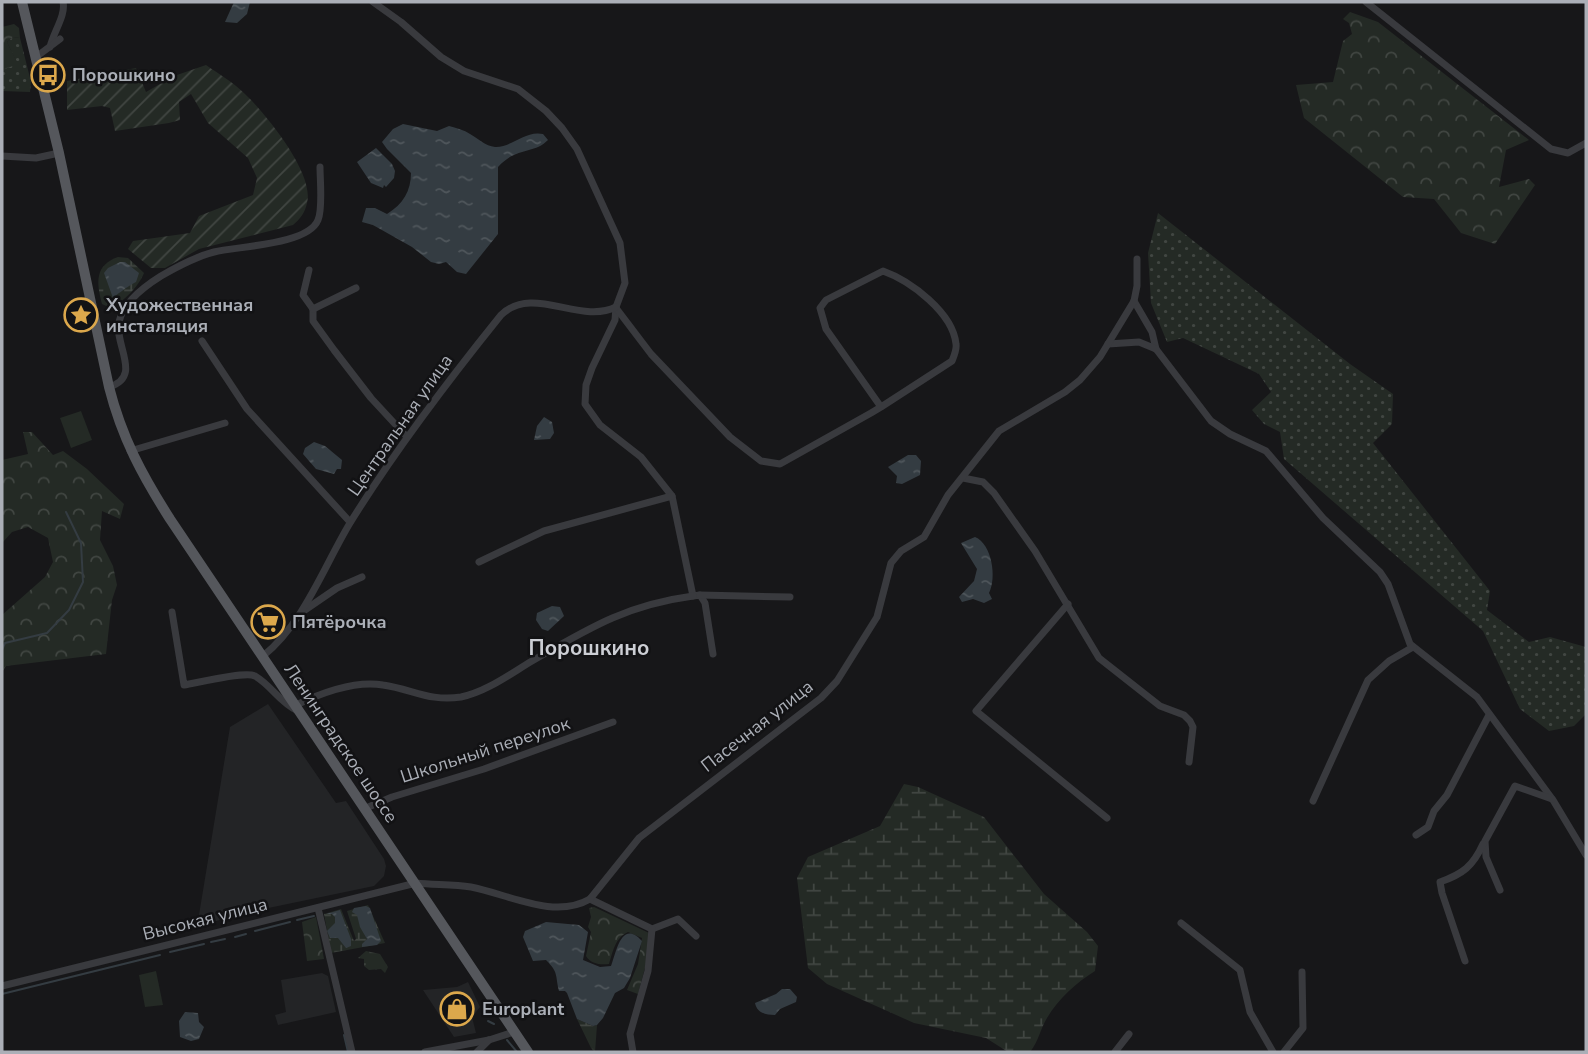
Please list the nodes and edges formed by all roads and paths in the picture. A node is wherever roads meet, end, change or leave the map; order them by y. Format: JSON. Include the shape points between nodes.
{"nodes":[{"id":1,"x":22,"y":2,"type":"edge"},
{"id":2,"x":63,"y":2,"type":"edge"},
{"id":3,"x":373,"y":2,"type":"edge"},
{"id":4,"x":1366,"y":2,"type":"edge"},
{"id":5,"x":60,"y":39,"type":"dead end"},
{"id":6,"x":50,"y":47,"type":"junction"},
{"id":7,"x":36,"y":57,"type":"junction"},
{"id":8,"x":1586,"y":143,"type":"edge"},
{"id":9,"x":59,"y":153,"type":"junction"},
{"id":10,"x":2,"y":156,"type":"edge"},
{"id":11,"x":320,"y":167,"type":"dead end"},
{"id":12,"x":1137,"y":260,"type":"dead end"},
{"id":13,"x":309,"y":270,"type":"dead end"},
{"id":14,"x":356,"y":288,"type":"dead end"},
{"id":15,"x":1134,"y":301,"type":"junction"},
{"id":16,"x":615,"y":307,"type":"junction"},
{"id":17,"x":313,"y":309,"type":"junction"},
{"id":18,"x":202,"y":341,"type":"dead end"},
{"id":19,"x":1108,"y":344,"type":"junction"},
{"id":20,"x":1156,"y":349,"type":"junction"},
{"id":21,"x":109,"y":387,"type":"junction"},
{"id":22,"x":881,"y":407,"type":"junction"},
{"id":23,"x":225,"y":423,"type":"dead end"},
{"id":24,"x":407,"y":437,"type":"junction"},
{"id":25,"x":130,"y":451,"type":"junction"},
{"id":26,"x":963,"y":478,"type":"junction"},
{"id":27,"x":673,"y":496,"type":"junction"},
{"id":28,"x":351,"y":522,"type":"junction"},
{"id":29,"x":480,"y":562,"type":"dead end"},
{"id":30,"x":362,"y":577,"type":"dead end"},
{"id":31,"x":697,"y":596,"type":"junction"},
{"id":32,"x":790,"y":597,"type":"dead end"},
{"id":33,"x":1068,"y":604,"type":"junction"},
{"id":34,"x":172,"y":612,"type":"dead end"},
{"id":35,"x":298,"y":614,"type":"junction"},
{"id":36,"x":1413,"y":647,"type":"junction"},
{"id":37,"x":713,"y":653,"type":"dead end"},
{"id":38,"x":263,"y":656,"type":"junction"},
{"id":39,"x":298,"y":708,"type":"junction"},
{"id":40,"x":1489,"y":715,"type":"junction"},
{"id":41,"x":613,"y":722,"type":"dead end"},
{"id":42,"x":1189,"y":762,"type":"dead end"},
{"id":43,"x":1553,"y":800,"type":"junction"},
{"id":44,"x":1313,"y":801,"type":"dead end"},
{"id":45,"x":366,"y":808,"type":"junction"},
{"id":46,"x":1107,"y":818,"type":"dead end"},
{"id":47,"x":1416,"y":835,"type":"dead end"},
{"id":48,"x":1485,"y":841,"type":"junction"},
{"id":49,"x":1586,"y":855,"type":"edge"},
{"id":50,"x":416,"y":883,"type":"junction"},
{"id":51,"x":1500,"y":890,"type":"dead end"},
{"id":52,"x":590,"y":899,"type":"junction"},
{"id":53,"x":318,"y":908,"type":"junction"},
{"id":54,"x":1181,"y":923,"type":"dead end"},
{"id":55,"x":652,"y":929,"type":"junction"},
{"id":56,"x":696,"y":936,"type":"dead end"},
{"id":57,"x":1465,"y":961,"type":"dead end"},
{"id":58,"x":1302,"y":972,"type":"dead end"},
{"id":59,"x":2,"y":986,"type":"edge"},
{"id":60,"x":514,"y":1032,"type":"junction"},
{"id":61,"x":1129,"y":1034,"type":"dead end"},
{"id":62,"x":489,"y":1040,"type":"junction"},
{"id":63,"x":352,"y":1052,"type":"edge"},
{"id":64,"x":425,"y":1052,"type":"edge"},
{"id":65,"x":477,"y":1052,"type":"edge"},
{"id":66,"x":528,"y":1052,"type":"edge"},
{"id":67,"x":633,"y":1052,"type":"edge"},
{"id":68,"x":1115,"y":1052,"type":"edge"},
{"id":69,"x":1273,"y":1052,"type":"edge"},
{"id":70,"x":1284,"y":1052,"type":"edge"}],
"edges":[{"from":1,"to":7,"type":"main road","name":"Ленинградское шоссе"},
{"from":2,"to":6,"type":"street","via":[[64,16]]},
{"from":3,"to":16,"type":"street","via":[[464,71],[518,89],[562,128],[620,243],[625,283]]},
{"from":4,"to":8,"type":"street","via":[[1551,149],[1568,153]]},
{"from":5,"to":6,"type":"street"},
{"from":6,"to":7,"type":"street"},
{"from":7,"to":9,"type":"main road","name":"Ленинградское шоссе"},
{"from":9,"to":10,"type":"street","via":[[36,158]]},
{"from":9,"to":21,"type":"main road","name":"Ленинградское шоссе"},
{"from":11,"to":21,"type":"street","via":[[319,219],[311,230],[266,245],[191,259],[143,289],[120,318],[125,374]]},
{"from":12,"to":15,"type":"street","name":"Пасечная улица"},
{"from":13,"to":17,"type":"street","via":[[303,295]]},
{"from":14,"to":17,"type":"street"},
{"from":15,"to":19,"type":"street","name":"Пасечная улица"},
{"from":15,"to":20,"type":"street","via":[[1152,331]]},
{"from":16,"to":22,"type":"street","via":[[730,437],[761,461],[780,464]]},
{"from":16,"to":24,"type":"street","name":"Центральная улица","via":[[589,313],[542,303],[510,306]]},
{"from":16,"to":27,"type":"street","via":[[615,320],[592,368],[584,404],[600,425],[642,457]]},
{"from":17,"to":24,"type":"street","via":[[313,321],[334,350]]},
{"from":18,"to":28,"type":"street","via":[[247,409]]},
{"from":19,"to":20,"type":"street","via":[[1139,342]]},
{"from":19,"to":26,"type":"street","name":"Пасечная улица","via":[[1065,392],[999,431]]},
{"from":20,"to":36,"type":"street","via":[[1211,421],[1266,451],[1323,517],[1380,572]]},
{"from":21,"to":25,"type":"main road","name":"Ленинградское шоссе"},
{"from":22,"to":22,"type":"street","via":[[826,329],[820,309],[826,299],[883,271],[900,277],[931,302],[948,321],[956,345],[952,361]]},
{"from":23,"to":25,"type":"street"},
{"from":24,"to":28,"type":"street","name":"Центральная улица"},
{"from":25,"to":38,"type":"main road","name":"Ленинградское шоссе"},
{"from":26,"to":33,"type":"street","via":[[983,482],[994,493]]},
{"from":26,"to":52,"type":"street","name":"Пасечная улица","via":[[923,537],[891,563],[877,617],[829,689],[639,838]]},
{"from":27,"to":29,"type":"street","via":[[544,531]]},
{"from":27,"to":31,"type":"street"},
{"from":28,"to":35,"type":"street","name":"Центральная улица"},
{"from":30,"to":35,"type":"street"},
{"from":31,"to":32,"type":"street"},
{"from":31,"to":37,"type":"street","via":[[705,603]]},
{"from":31,"to":39,"type":"street","via":[[625,611],[469,695],[433,698],[382,684],[352,685]]},
{"from":33,"to":42,"type":"street","via":[[1099,658],[1160,706],[1190,721]]},
{"from":33,"to":46,"type":"street","via":[[976,711]]},
{"from":34,"to":39,"type":"street","via":[[184,685],[249,674],[285,705]]},
{"from":35,"to":38,"type":"street","name":"Центральная улица"},
{"from":36,"to":40,"type":"street","via":[[1477,697]]},
{"from":36,"to":44,"type":"street","via":[[1368,680]]},
{"from":38,"to":39,"type":"main road","name":"Ленинградское шоссе"},
{"from":39,"to":45,"type":"main road","name":"Ленинградское шоссе"},
{"from":40,"to":43,"type":"street"},
{"from":40,"to":47,"type":"street","via":[[1447,796],[1428,827]]},
{"from":41,"to":45,"type":"street","name":"Школьный переулок"},
{"from":43,"to":48,"type":"street","via":[[1515,786]]},
{"from":43,"to":49,"type":"street"},
{"from":45,"to":50,"type":"main road","name":"Ленинградское шоссе"},
{"from":48,"to":51,"type":"street","via":[[1486,857]]},
{"from":48,"to":57,"type":"street","via":[[1470,867],[1460,876],[1440,882]]},
{"from":50,"to":52,"type":"street","via":[[472,887],[541,905],[573,905]]},
{"from":50,"to":53,"type":"street","name":"Высокая улица"},
{"from":50,"to":60,"type":"main road","name":"Ленинградское шоссе"},
{"from":52,"to":55,"type":"street"},
{"from":53,"to":59,"type":"street","name":"Высокая улица"},
{"from":53,"to":63,"type":"street"},
{"from":54,"to":69,"type":"street","via":[[1240,970],[1250,1013]]},
{"from":55,"to":56,"type":"street","via":[[678,919]]},
{"from":55,"to":67,"type":"street","via":[[648,971],[630,1034]]},
{"from":58,"to":70,"type":"street","via":[[1303,1028]]},
{"from":60,"to":62,"type":"street"},
{"from":60,"to":66,"type":"main road","name":"Ленинградское шоссе"},
{"from":61,"to":68,"type":"street"},
{"from":62,"to":64,"type":"street"},
{"from":62,"to":65,"type":"street"}]}
